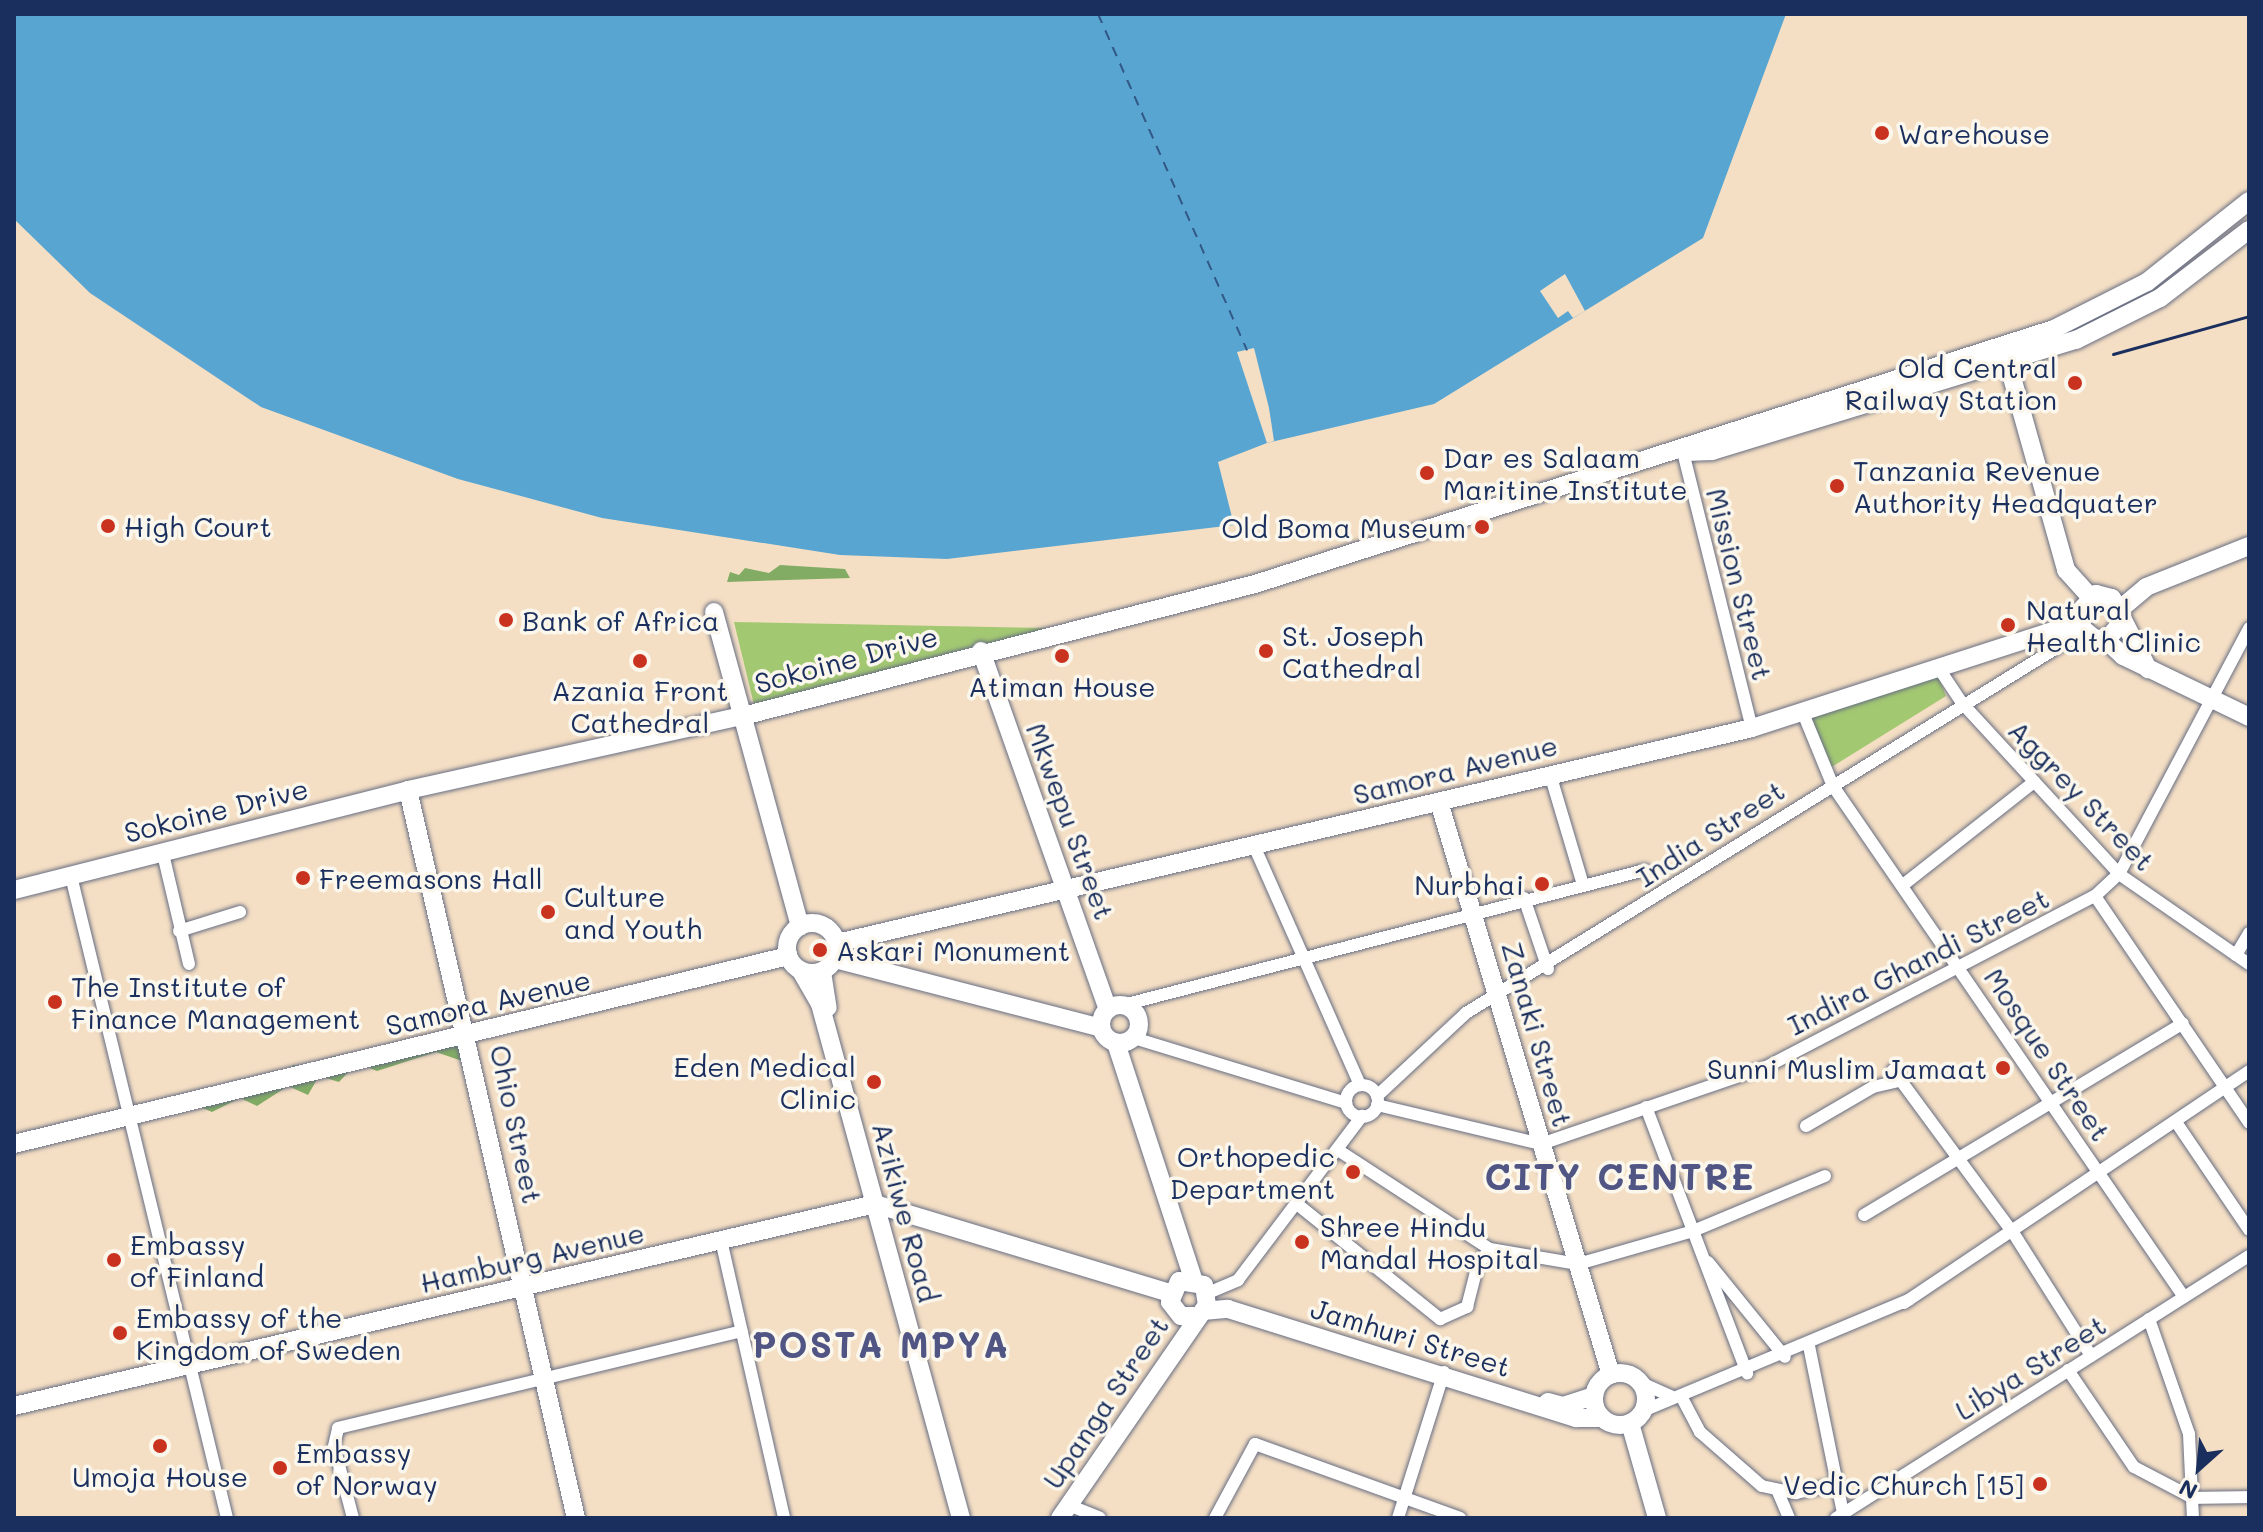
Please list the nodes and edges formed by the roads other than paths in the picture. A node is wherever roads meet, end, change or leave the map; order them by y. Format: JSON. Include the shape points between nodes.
{"nodes":[{"id":1,"x":2249,"y":201,"type":"edge"},
{"id":2,"x":2249,"y":230,"type":"edge"},
{"id":3,"x":2006,"y":354,"type":"junction"},
{"id":4,"x":1683,"y":452,"type":"junction"},
{"id":5,"x":2249,"y":546,"type":"edge"},
{"id":6,"x":2090,"y":597,"type":"junction"},
{"id":7,"x":2118,"y":610,"type":"junction"},
{"id":8,"x":714,"y":612,"type":"dead end"},
{"id":9,"x":2082,"y":626,"type":"junction"},
{"id":10,"x":2249,"y":628,"type":"edge"},
{"id":11,"x":2105,"y":639,"type":"junction"},
{"id":12,"x":981,"y":651,"type":"junction"},
{"id":13,"x":1938,"y":667,"type":"junction"},
{"id":14,"x":2148,"y":669,"type":"junction"},
{"id":15,"x":2212,"y":695,"type":"junction"},
{"id":16,"x":1962,"y":703,"type":"junction"},
{"id":17,"x":1803,"y":713,"type":"junction"},
{"id":18,"x":743,"y":716,"type":"junction"},
{"id":19,"x":2249,"y":717,"type":"edge"},
{"id":20,"x":1752,"y":728,"type":"junction"},
{"id":21,"x":1550,"y":774,"type":"junction"},
{"id":22,"x":2034,"y":782,"type":"junction"},
{"id":23,"x":1833,"y":786,"type":"junction"},
{"id":24,"x":408,"y":790,"type":"junction"},
{"id":25,"x":1439,"y":802,"type":"junction"},
{"id":26,"x":1255,"y":848,"type":"junction"},
{"id":27,"x":163,"y":854,"type":"junction"},
{"id":28,"x":1645,"y":870,"type":"dead end"},
{"id":29,"x":2119,"y":874,"type":"junction"},
{"id":30,"x":71,"y":876,"type":"junction"},
{"id":31,"x":1583,"y":885,"type":"junction"},
{"id":32,"x":1903,"y":885,"type":"junction"},
{"id":33,"x":1068,"y":889,"type":"junction"},
{"id":34,"x":14,"y":890,"type":"edge"},
{"id":35,"x":2095,"y":896,"type":"junction"},
{"id":36,"x":1524,"y":898,"type":"junction"},
{"id":37,"x":240,"y":912,"type":"dead end"},
{"id":38,"x":1475,"y":914,"type":"junction"},
{"id":39,"x":800,"y":926,"type":"junction"},
{"id":40,"x":179,"y":931,"type":"junction"},
{"id":41,"x":2249,"y":933,"type":"edge"},
{"id":42,"x":2236,"y":955,"type":"junction"},
{"id":43,"x":788,"y":956,"type":"junction"},
{"id":44,"x":831,"y":958,"type":"junction"},
{"id":45,"x":189,"y":964,"type":"dead end"},
{"id":46,"x":1301,"y":964,"type":"junction"},
{"id":47,"x":2249,"y":964,"type":"edge"},
{"id":48,"x":1960,"y":968,"type":"junction"},
{"id":49,"x":1548,"y":969,"type":"junction"},
{"id":50,"x":801,"y":971,"type":"junction"},
{"id":51,"x":1497,"y":999,"type":"junction"},
{"id":52,"x":1116,"y":1007,"type":"junction"},
{"id":53,"x":2183,"y":1023,"type":"junction"},
{"id":54,"x":1101,"y":1028,"type":"junction"},
{"id":55,"x":470,"y":1035,"type":"junction"},
{"id":56,"x":1125,"y":1040,"type":"junction"},
{"id":57,"x":1893,"y":1070,"type":"dead end"},
{"id":58,"x":2249,"y":1071,"type":"edge"},
{"id":59,"x":1903,"y":1080,"type":"junction"},
{"id":60,"x":1360,"y":1085,"type":"junction"},
{"id":61,"x":2222,"y":1089,"type":"junction"},
{"id":62,"x":1377,"y":1100,"type":"junction"},
{"id":63,"x":1346,"y":1103,"type":"junction"},
{"id":64,"x":2054,"y":1106,"type":"junction"},
{"id":65,"x":1646,"y":1107,"type":"junction"},
{"id":66,"x":134,"y":1115,"type":"junction"},
{"id":67,"x":1362,"y":1116,"type":"junction"},
{"id":68,"x":2176,"y":1122,"type":"junction"},
{"id":69,"x":2249,"y":1123,"type":"edge"},
{"id":70,"x":1806,"y":1126,"type":"dead end"},
{"id":71,"x":14,"y":1144,"type":"edge"},
{"id":72,"x":1541,"y":1144,"type":"junction"},
{"id":73,"x":1341,"y":1152,"type":"junction"},
{"id":74,"x":1959,"y":1160,"type":"junction"},
{"id":75,"x":2100,"y":1173,"type":"junction"},
{"id":76,"x":1825,"y":1176,"type":"dead end"},
{"id":77,"x":879,"y":1204,"type":"junction"},
{"id":78,"x":1297,"y":1204,"type":"junction"},
{"id":79,"x":1864,"y":1215,"type":"dead end"},
{"id":80,"x":2249,"y":1230,"type":"edge"},
{"id":81,"x":1693,"y":1231,"type":"junction"},
{"id":82,"x":2014,"y":1234,"type":"junction"},
{"id":83,"x":721,"y":1240,"type":"junction"},
{"id":84,"x":1490,"y":1249,"type":"junction"},
{"id":85,"x":2249,"y":1256,"type":"edge"},
{"id":86,"x":1703,"y":1257,"type":"junction"},
{"id":87,"x":1578,"y":1264,"type":"junction"},
{"id":88,"x":1193,"y":1279,"type":"junction"},
{"id":89,"x":522,"y":1287,"type":"junction"},
{"id":90,"x":1170,"y":1293,"type":"junction"},
{"id":91,"x":2184,"y":1297,"type":"junction"},
{"id":92,"x":1199,"y":1307,"type":"junction"},
{"id":93,"x":2149,"y":1319,"type":"junction"},
{"id":94,"x":742,"y":1331,"type":"junction"},
{"id":95,"x":1809,"y":1346,"type":"junction"},
{"id":96,"x":2091,"y":1356,"type":"junction"},
{"id":97,"x":1785,"y":1357,"type":"junction"},
{"id":98,"x":191,"y":1364,"type":"junction"},
{"id":99,"x":2068,"y":1370,"type":"junction"},
{"id":100,"x":1747,"y":1373,"type":"junction"},
{"id":101,"x":1443,"y":1374,"type":"junction"},
{"id":102,"x":1611,"y":1375,"type":"junction"},
{"id":103,"x":543,"y":1379,"type":"junction"},
{"id":104,"x":1639,"y":1382,"type":"junction"},
{"id":105,"x":1594,"y":1396,"type":"junction"},
{"id":106,"x":1676,"y":1396,"type":"junction"},
{"id":107,"x":14,"y":1406,"type":"edge"},
{"id":108,"x":1637,"y":1417,"type":"junction"},
{"id":109,"x":1602,"y":1418,"type":"junction"},
{"id":110,"x":1834,"y":1485,"type":"junction"},
{"id":111,"x":1778,"y":1492,"type":"junction"},
{"id":112,"x":2249,"y":1497,"type":"edge"},
{"id":113,"x":1406,"y":1498,"type":"junction"},
{"id":114,"x":2193,"y":1498,"type":"junction"},
{"id":115,"x":1065,"y":1512,"type":"edge"},
{"id":116,"x":1840,"y":1516,"type":"edge"},
{"id":117,"x":227,"y":1518,"type":"edge"},
{"id":118,"x":353,"y":1518,"type":"edge"},
{"id":119,"x":576,"y":1518,"type":"edge"},
{"id":120,"x":784,"y":1518,"type":"edge"},
{"id":121,"x":961,"y":1518,"type":"edge"},
{"id":122,"x":973,"y":1518,"type":"edge"},
{"id":123,"x":1100,"y":1518,"type":"edge"},
{"id":124,"x":1215,"y":1518,"type":"edge"},
{"id":125,"x":1398,"y":1518,"type":"edge"},
{"id":126,"x":1460,"y":1518,"type":"edge"},
{"id":127,"x":1657,"y":1518,"type":"edge"},
{"id":128,"x":1789,"y":1518,"type":"edge"},
{"id":129,"x":2193,"y":1518,"type":"edge"}],
"edges":[{"from":1,"to":3,"type":"street","via":[[2116,301]]},
{"from":2,"to":3,"type":"street","via":[[2130,316]]},
{"from":3,"to":4,"type":"street","name":"Sokoine Drive","via":[[1712,451]]},
{"from":3,"to":6,"type":"street","via":[[2066,570]]},
{"from":4,"to":12,"type":"street","name":"Sokoine Drive","via":[[1255,584]]},
{"from":4,"to":20,"type":"street","name":"Mission Street"},
{"from":5,"to":7,"type":"street","via":[[2146,587]]},
{"from":6,"to":7,"type":"street"},
{"from":6,"to":9,"type":"street"},
{"from":7,"to":11,"type":"street"},
{"from":7,"to":14,"type":"street"},
{"from":8,"to":18,"type":"street"},
{"from":9,"to":11,"type":"street"},
{"from":9,"to":13,"type":"street","name":"Samora Avenue"},
{"from":9,"to":16,"type":"street","name":"India Street"},
{"from":10,"to":15,"type":"street","name":"Indira Ghandi Street"},
{"from":11,"to":14,"type":"street"},
{"from":12,"to":18,"type":"street","name":"Sokoine Drive"},
{"from":12,"to":33,"type":"street","name":"Mkwepu Street"},
{"from":13,"to":16,"type":"street","name":"Aggrey Street"},
{"from":13,"to":17,"type":"street","name":"Samora Avenue"},
{"from":14,"to":15,"type":"street"},
{"from":15,"to":19,"type":"street"},
{"from":15,"to":29,"type":"street","name":"Indira Ghandi Street"},
{"from":16,"to":22,"type":"street","name":"Aggrey Street"},
{"from":16,"to":23,"type":"street","name":"India Street"},
{"from":17,"to":20,"type":"street","name":"Samora Avenue"},
{"from":17,"to":23,"type":"street","name":"Mosque Street"},
{"from":18,"to":24,"type":"street","name":"Sokoine Drive"},
{"from":18,"to":39,"type":"street"},
{"from":20,"to":21,"type":"street","name":"Samora Avenue"},
{"from":21,"to":25,"type":"street","name":"Samora Avenue"},
{"from":21,"to":31,"type":"street"},
{"from":22,"to":29,"type":"street","name":"Aggrey Street"},
{"from":22,"to":32,"type":"street"},
{"from":23,"to":32,"type":"street","name":"Mosque Street"},
{"from":23,"to":49,"type":"street","name":"India Street"},
{"from":24,"to":27,"type":"street","name":"Sokoine Drive"},
{"from":24,"to":55,"type":"street","name":"Ohio Street"},
{"from":25,"to":26,"type":"street","name":"Samora Avenue"},
{"from":25,"to":38,"type":"street","name":"Zanaki Street"},
{"from":26,"to":33,"type":"street","name":"Samora Avenue"},
{"from":26,"to":46,"type":"street"},
{"from":27,"to":30,"type":"street","name":"Sokoine Drive"},
{"from":27,"to":40,"type":"street"},
{"from":28,"to":31,"type":"street"},
{"from":29,"to":35,"type":"street","name":"Indira Ghandi Street"},
{"from":29,"to":42,"type":"street","name":"Aggrey Street"},
{"from":30,"to":34,"type":"street","name":"Sokoine Drive"},
{"from":30,"to":66,"type":"street"},
{"from":31,"to":36,"type":"street"},
{"from":32,"to":48,"type":"street","name":"Mosque Street"},
{"from":33,"to":44,"type":"street","name":"Samora Avenue"},
{"from":33,"to":52,"type":"street","name":"Mkwepu Street"},
{"from":35,"to":48,"type":"street","name":"Indira Ghandi Street"},
{"from":35,"to":53,"type":"street"},
{"from":36,"to":38,"type":"street"},
{"from":36,"to":49,"type":"street"},
{"from":37,"to":40,"type":"street"},
{"from":38,"to":46,"type":"street"},
{"from":38,"to":51,"type":"street","name":"Zanaki Street"},
{"from":39,"to":43,"type":"street","via":[[787,941]]},
{"from":39,"to":44,"type":"street","via":[[820,925]]},
{"from":40,"to":45,"type":"street"},
{"from":41,"to":42,"type":"street"},
{"from":42,"to":47,"type":"street","name":"Aggrey Street"},
{"from":43,"to":50,"type":"street"},
{"from":43,"to":55,"type":"street","name":"Samora Avenue"},
{"from":44,"to":50,"type":"street"},
{"from":44,"to":54,"type":"street"},
{"from":44,"to":77,"type":"street","name":"Azikiwe Road"},
{"from":46,"to":52,"type":"street"},
{"from":46,"to":60,"type":"street"},
{"from":48,"to":64,"type":"street","name":"Mosque Street"},
{"from":48,"to":65,"type":"street","name":"Indira Ghandi Street","via":[[1766,1067]]},
{"from":49,"to":51,"type":"street","name":"India Street"},
{"from":50,"to":77,"type":"street","name":"Azikiwe Road","via":[[820,1004]]},
{"from":51,"to":62,"type":"street","name":"India Street","via":[[1466,1013]]},
{"from":51,"to":72,"type":"street","name":"Zanaki Street"},
{"from":52,"to":54,"type":"street"},
{"from":52,"to":56,"type":"street","name":"Mkwepu Street","via":[[1138,1016]]},
{"from":53,"to":61,"type":"street"},
{"from":53,"to":64,"type":"street"},
{"from":54,"to":56,"type":"street","name":"Mkwepu Street"},
{"from":55,"to":66,"type":"street","name":"Samora Avenue"},
{"from":55,"to":89,"type":"street","name":"Ohio Street"},
{"from":56,"to":63,"type":"street"},
{"from":56,"to":88,"type":"street","name":"Mkwepu Street"},
{"from":57,"to":59,"type":"street"},
{"from":58,"to":61,"type":"street"},
{"from":59,"to":70,"type":"street","via":[[1873,1087]]},
{"from":59,"to":74,"type":"street"},
{"from":60,"to":62,"type":"street"},
{"from":60,"to":63,"type":"street"},
{"from":61,"to":68,"type":"street"},
{"from":61,"to":69,"type":"street"},
{"from":62,"to":67,"type":"street","name":"India Street"},
{"from":62,"to":72,"type":"street"},
{"from":63,"to":67,"type":"street"},
{"from":64,"to":74,"type":"street"},
{"from":64,"to":75,"type":"street","name":"Mosque Street"},
{"from":65,"to":72,"type":"street","name":"Indira Ghandi Street"},
{"from":65,"to":81,"type":"street"},
{"from":66,"to":71,"type":"street","name":"Samora Avenue"},
{"from":66,"to":98,"type":"street"},
{"from":67,"to":73,"type":"street"},
{"from":68,"to":75,"type":"street"},
{"from":68,"to":80,"type":"street"},
{"from":72,"to":87,"type":"street","name":"Zanaki Street"},
{"from":73,"to":78,"type":"street"},
{"from":73,"to":84,"type":"street"},
{"from":74,"to":79,"type":"street"},
{"from":74,"to":82,"type":"street"},
{"from":75,"to":82,"type":"street"},
{"from":75,"to":91,"type":"street","name":"Mosque Street"},
{"from":76,"to":81,"type":"street"},
{"from":77,"to":83,"type":"street","name":"Hamburg Avenue"},
{"from":77,"to":90,"type":"street"},
{"from":77,"to":121,"type":"street","name":"Azikiwe Road"},
{"from":77,"to":122,"type":"street","name":"Azikiwe Road"},
{"from":78,"to":84,"type":"street","via":[[1440,1319],[1467,1307],[1478,1264]]},
{"from":78,"to":92,"type":"street","via":[[1238,1280]]},
{"from":81,"to":86,"type":"street"},
{"from":81,"to":87,"type":"street"},
{"from":82,"to":95,"type":"street","via":[[1908,1301]]},
{"from":82,"to":96,"type":"street"},
{"from":83,"to":89,"type":"street","name":"Hamburg Avenue"},
{"from":83,"to":94,"type":"street"},
{"from":84,"to":87,"type":"street"},
{"from":85,"to":91,"type":"street","name":"Libya Street"},
{"from":86,"to":97,"type":"street"},
{"from":86,"to":100,"type":"street"},
{"from":87,"to":102,"type":"street","name":"Zanaki Street"},
{"from":88,"to":90,"type":"street","via":[[1179,1281]]},
{"from":88,"to":92,"type":"street"},
{"from":89,"to":98,"type":"street","name":"Hamburg Avenue"},
{"from":89,"to":103,"type":"street","name":"Ohio Street"},
{"from":90,"to":92,"type":"street"},
{"from":91,"to":93,"type":"street","name":"Libya Street"},
{"from":92,"to":101,"type":"street","name":"Jamhuri Street"},
{"from":92,"to":115,"type":"street","name":"Upanga Street"},
{"from":93,"to":96,"type":"street","name":"Libya Street"},
{"from":93,"to":114,"type":"street","via":[[2189,1434]]},
{"from":94,"to":103,"type":"street"},
{"from":94,"to":120,"type":"street"},
{"from":95,"to":97,"type":"street"},
{"from":95,"to":110,"type":"street"},
{"from":96,"to":99,"type":"street","name":"Libya Street"},
{"from":97,"to":100,"type":"street"},
{"from":98,"to":107,"type":"street","name":"Hamburg Avenue"},
{"from":98,"to":117,"type":"street"},
{"from":99,"to":114,"type":"street","via":[[2126,1461]]},
{"from":99,"to":116,"type":"street","name":"Libya Street"},
{"from":100,"to":106,"type":"street"},
{"from":101,"to":105,"type":"street","name":"Jamhuri Street","via":[[1563,1406]]},
{"from":101,"to":109,"type":"street","name":"Jamhuri Street","via":[[1576,1418]]},
{"from":101,"to":113,"type":"street"},
{"from":102,"to":104,"type":"street"},
{"from":102,"to":105,"type":"street"},
{"from":103,"to":118,"type":"street","via":[[338,1428],[334,1446]]},
{"from":103,"to":119,"type":"street","name":"Ohio Street"},
{"from":104,"to":106,"type":"street"},
{"from":104,"to":108,"type":"street"},
{"from":105,"to":109,"type":"street"},
{"from":106,"to":108,"type":"street"},
{"from":106,"to":111,"type":"street","via":[[1715,1449]]},
{"from":108,"to":109,"type":"street","name":"Jamhuri Street"},
{"from":108,"to":127,"type":"street"},
{"from":110,"to":111,"type":"street"},
{"from":110,"to":116,"type":"street"},
{"from":111,"to":128,"type":"street"},
{"from":112,"to":114,"type":"street"},
{"from":113,"to":124,"type":"street","via":[[1255,1444]]},
{"from":113,"to":125,"type":"street"},
{"from":113,"to":126,"type":"street"},
{"from":114,"to":129,"type":"street"},
{"from":115,"to":123,"type":"street"}]}
